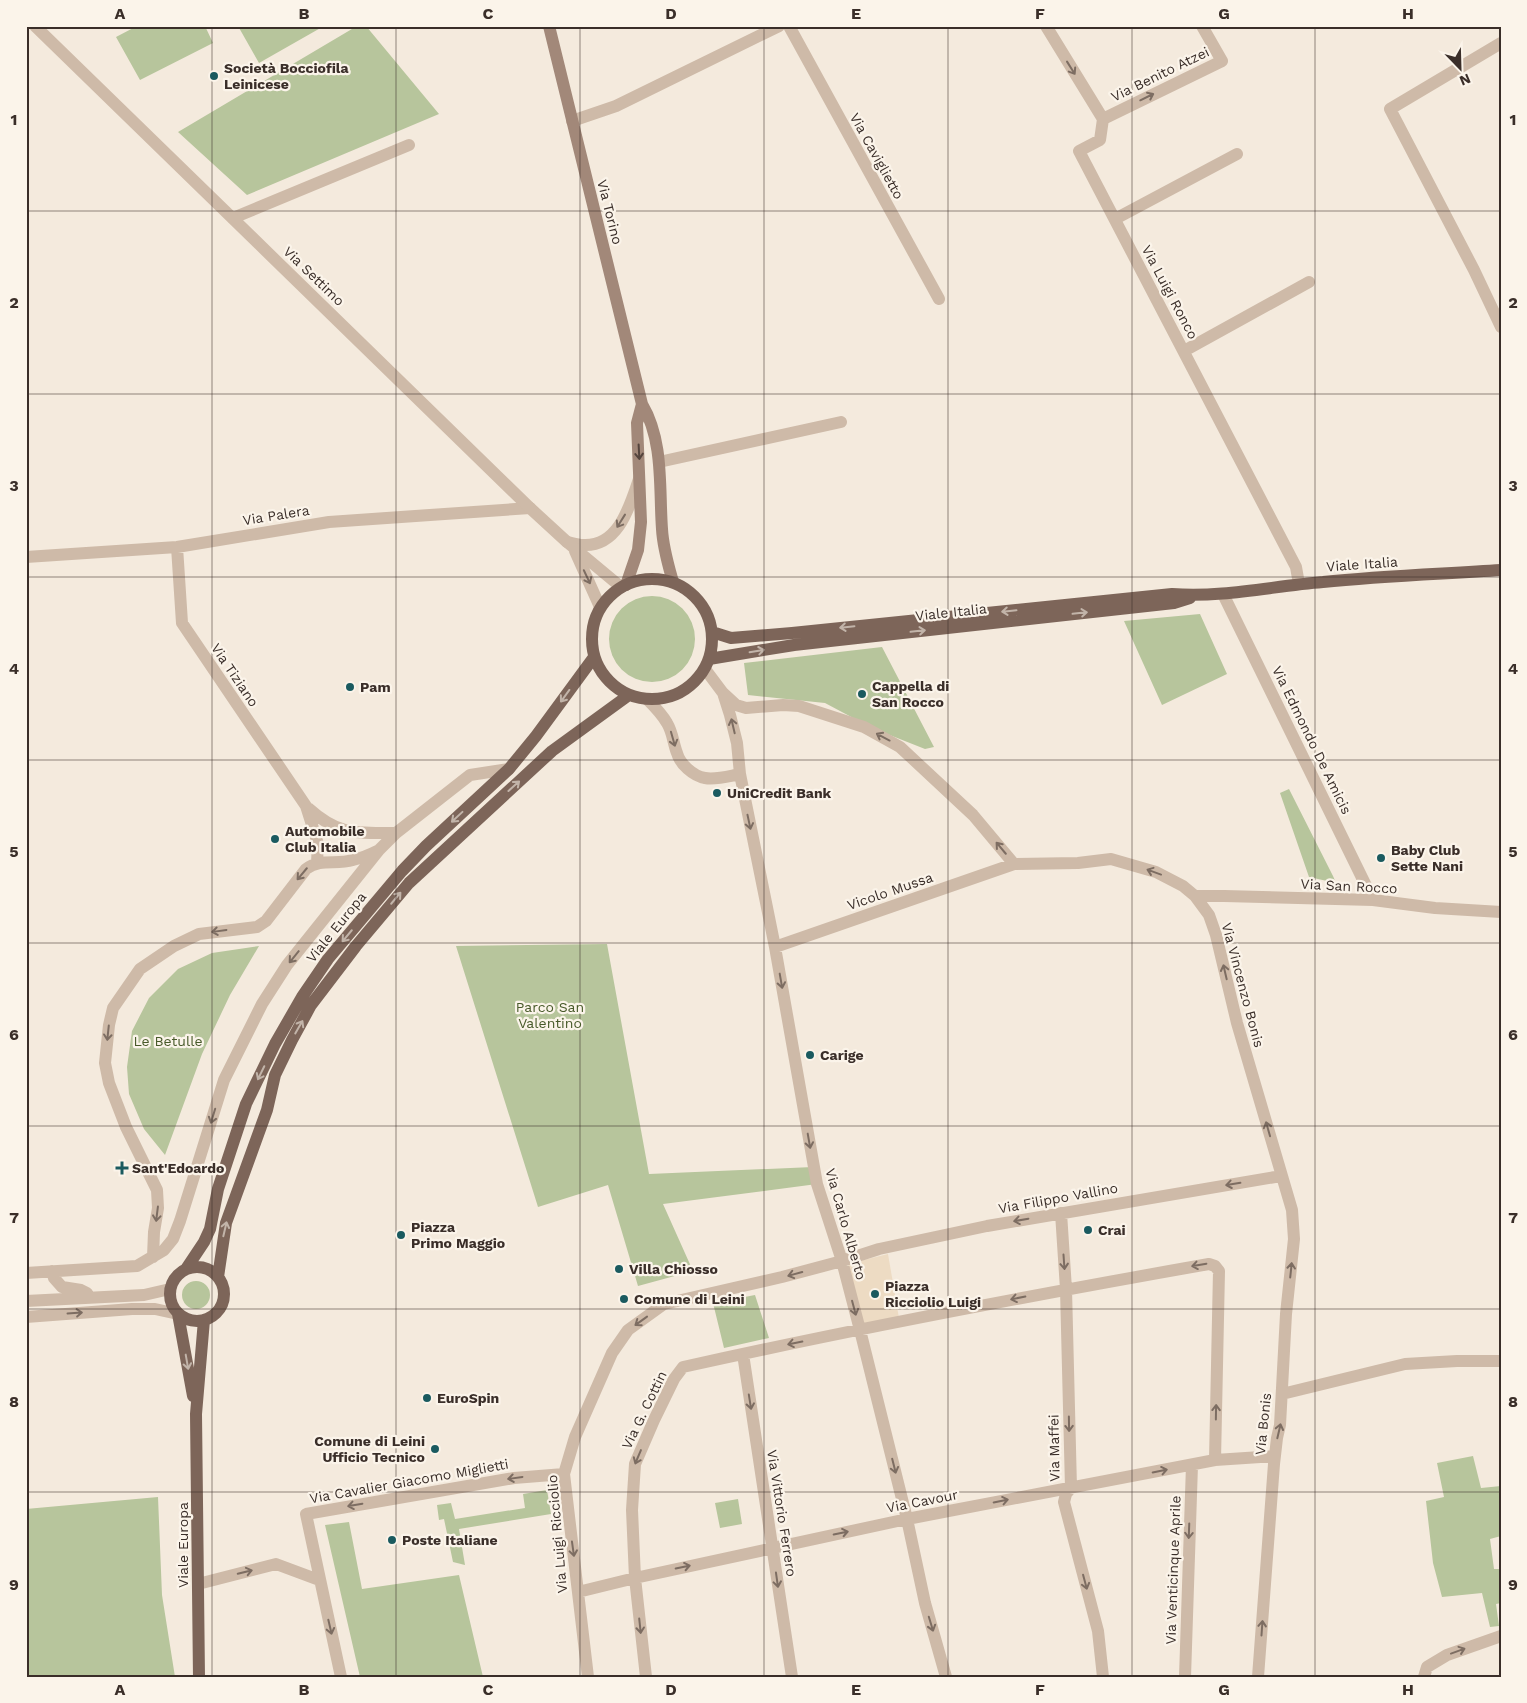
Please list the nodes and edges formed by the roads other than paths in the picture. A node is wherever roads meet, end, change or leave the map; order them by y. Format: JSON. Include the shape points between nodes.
{"nodes":[{"id":1,"x":35,"y":26,"type":"edge"},
{"id":2,"x":549,"y":26,"type":"edge"},
{"id":3,"x":779,"y":26,"type":"edge"},
{"id":4,"x":789,"y":26,"type":"edge"},
{"id":5,"x":1046,"y":26,"type":"edge"},
{"id":6,"x":1202,"y":26,"type":"edge"},
{"id":7,"x":1501,"y":43,"type":"edge"},
{"id":8,"x":1103,"y":119,"type":"junction"},
{"id":9,"x":572,"y":121,"type":"junction"},
{"id":10,"x":409,"y":145,"type":"dead end"},
{"id":11,"x":1237,"y":154,"type":"dead end"},
{"id":12,"x":233,"y":218,"type":"junction"},
{"id":13,"x":1115,"y":219,"type":"junction"},
{"id":14,"x":1309,"y":282,"type":"dead end"},
{"id":15,"x":939,"y":299,"type":"dead end"},
{"id":16,"x":1501,"y":327,"type":"edge"},
{"id":17,"x":1184,"y":351,"type":"junction"},
{"id":18,"x":642,"y":404,"type":"junction"},
{"id":19,"x":841,"y":422,"type":"dead end"},
{"id":20,"x":659,"y":462,"type":"junction"},
{"id":21,"x":640,"y":476,"type":"junction"},
{"id":22,"x":530,"y":508,"type":"junction"},
{"id":23,"x":570,"y":544,"type":"junction"},
{"id":24,"x":177,"y":547,"type":"junction"},
{"id":25,"x":26,"y":557,"type":"edge"},
{"id":26,"x":1501,"y":570,"type":"edge"},
{"id":27,"x":673,"y":582,"type":"junction"},
{"id":28,"x":1299,"y":584,"type":"junction"},
{"id":29,"x":624,"y":586,"type":"junction"},
{"id":30,"x":1224,"y":594,"type":"junction"},
{"id":31,"x":1196,"y":596,"type":"junction"},
{"id":32,"x":600,"y":608,"type":"junction"},
{"id":33,"x":712,"y":632,"type":"junction"},
{"id":34,"x":594,"y":657,"type":"junction"},
{"id":35,"x":707,"y":664,"type":"junction"},
{"id":36,"x":722,"y":693,"type":"junction"},
{"id":37,"x":629,"y":695,"type":"junction"},
{"id":38,"x":647,"y":699,"type":"junction"},
{"id":39,"x":509,"y":769,"type":"junction"},
{"id":40,"x":740,"y":774,"type":"junction"},
{"id":41,"x":306,"y":806,"type":"junction"},
{"id":42,"x":396,"y":833,"type":"junction"},
{"id":43,"x":379,"y":850,"type":"junction"},
{"id":44,"x":317,"y":862,"type":"junction"},
{"id":45,"x":1014,"y":864,"type":"junction"},
{"id":46,"x":1195,"y":896,"type":"junction"},
{"id":47,"x":1373,"y":900,"type":"junction"},
{"id":48,"x":1501,"y":912,"type":"edge"},
{"id":49,"x":775,"y":947,"type":"junction"},
{"id":50,"x":1281,"y":1176,"type":"junction"},
{"id":51,"x":1061,"y":1213,"type":"junction"},
{"id":52,"x":153,"y":1257,"type":"junction"},
{"id":53,"x":842,"y":1261,"type":"junction"},
{"id":54,"x":186,"y":1269,"type":"junction"},
{"id":55,"x":52,"y":1271,"type":"junction"},
{"id":56,"x":26,"y":1273,"type":"edge"},
{"id":57,"x":218,"y":1277,"type":"junction"},
{"id":58,"x":1066,"y":1289,"type":"junction"},
{"id":59,"x":170,"y":1290,"type":"junction"},
{"id":60,"x":93,"y":1297,"type":"junction"},
{"id":61,"x":26,"y":1300,"type":"edge"},
{"id":62,"x":178,"y":1314,"type":"junction"},
{"id":63,"x":26,"y":1317,"type":"edge"},
{"id":64,"x":204,"y":1320,"type":"junction"},
{"id":65,"x":860,"y":1330,"type":"junction"},
{"id":66,"x":743,"y":1354,"type":"junction"},
{"id":67,"x":1501,"y":1361,"type":"edge"},
{"id":68,"x":1282,"y":1394,"type":"junction"},
{"id":69,"x":196,"y":1414,"type":"junction"},
{"id":70,"x":1275,"y":1456,"type":"junction"},
{"id":71,"x":1215,"y":1460,"type":"junction"},
{"id":72,"x":1192,"y":1465,"type":"junction"},
{"id":73,"x":564,"y":1474,"type":"junction"},
{"id":74,"x":1071,"y":1488,"type":"junction"},
{"id":75,"x":907,"y":1519,"type":"junction"},
{"id":76,"x":773,"y":1548,"type":"junction"},
{"id":77,"x":635,"y":1578,"type":"junction"},
{"id":78,"x":319,"y":1580,"type":"junction"},
{"id":79,"x":198,"y":1584,"type":"junction"},
{"id":80,"x":578,"y":1592,"type":"junction"},
{"id":81,"x":1501,"y":1636,"type":"edge"},
{"id":82,"x":199,"y":1677,"type":"edge"},
{"id":83,"x":341,"y":1677,"type":"edge"},
{"id":84,"x":588,"y":1677,"type":"edge"},
{"id":85,"x":646,"y":1677,"type":"edge"},
{"id":86,"x":792,"y":1677,"type":"edge"},
{"id":87,"x":946,"y":1677,"type":"edge"},
{"id":88,"x":1103,"y":1677,"type":"edge"},
{"id":89,"x":1185,"y":1677,"type":"edge"},
{"id":90,"x":1258,"y":1677,"type":"edge"},
{"id":91,"x":1424,"y":1677,"type":"edge"}],
"edges":[{"from":1,"to":12,"type":"street","name":"Via Settimo"},
{"from":2,"to":9,"type":"main road","name":"Via Torino"},
{"from":3,"to":9,"type":"street","via":[[616,106]]},
{"from":4,"to":15,"type":"street","name":"Via Caviglietto"},
{"from":5,"to":8,"type":"street","one_way":true},
{"from":8,"to":6,"type":"street","name":"Via Benito Atzei","one_way":true,"via":[[1222,61]]},
{"from":7,"to":16,"type":"street","via":[[1390,109]]},
{"from":8,"to":13,"type":"street","name":"Via Luigi Ronco","via":[[1100,140],[1079,152]]},
{"from":9,"to":18,"type":"main road","name":"Via Torino"},
{"from":10,"to":12,"type":"street"},
{"from":11,"to":13,"type":"street"},
{"from":12,"to":22,"type":"street","name":"Via Settimo"},
{"from":13,"to":17,"type":"street","name":"Via Luigi Ronco"},
{"from":14,"to":17,"type":"street"},
{"from":17,"to":28,"type":"street","name":"Via Luigi Ronco","via":[[1296,567]]},
{"from":18,"to":20,"type":"main road","name":"Via Torino","via":[[651,419]]},
{"from":18,"to":21,"type":"main road","name":"Via Torino","one_way":true,"via":[[637,423]]},
{"from":19,"to":20,"type":"street"},
{"from":20,"to":27,"type":"main road","name":"Via Torino","via":[[665,555]]},
{"from":21,"to":23,"type":"street","one_way":true,"via":[[623,521],[614,531],[604,540],[594,543]]},
{"from":21,"to":29,"type":"main road","name":"Via Torino","via":[[638,550]]},
{"from":22,"to":23,"type":"street","name":"Via Settimo"},
{"from":22,"to":24,"type":"street","name":"Via Palera","via":[[329,522]]},
{"from":23,"to":29,"type":"street","name":"Via Settimo"},
{"from":23,"to":32,"type":"street","name":"Via Settimo","one_way":true},
{"from":24,"to":25,"type":"street","name":"Via Palera"},
{"from":24,"to":41,"type":"street","name":"Via Tiziano","via":[[182,622]]},
{"from":26,"to":28,"type":"main road","name":"Viale Italia"},
{"from":27,"to":29,"type":"main road","via":[[652,579]]},
{"from":27,"to":33,"type":"main road","via":[[697,599],[707,614]]},
{"from":28,"to":30,"type":"main road","name":"Viale Italia"},
{"from":29,"to":32,"type":"main road"},
{"from":30,"to":31,"type":"main road","name":"Viale Italia"},
{"from":30,"to":47,"type":"street","name":"Via Edmondo De Amicis"},
{"from":31,"to":33,"type":"main road","name":"Viale Italia","one_way":true,"via":[[1172,594],[731,638]]},
{"from":35,"to":31,"type":"main road","name":"Viale Italia","one_way":true,"via":[[794,645],[1174,603]]},
{"from":32,"to":34,"type":"main road","via":[[594,623]]},
{"from":33,"to":35,"type":"main road"},
{"from":34,"to":37,"type":"main road","via":[[602,673]]},
{"from":34,"to":39,"type":"main road","name":"Viale Europa","one_way":true},
{"from":35,"to":36,"type":"street","name":"Via Carlo Alberto"},
{"from":35,"to":38,"type":"main road","via":[[694,682],[680,692],[669,697]]},
{"from":40,"to":36,"type":"street","name":"Via Carlo Alberto","one_way":true,"via":[[737,743]]},
{"from":45,"to":36,"type":"street","one_way":true,"via":[[973,815],[900,747],[864,727],[799,706],[746,708],[736,705]]},
{"from":37,"to":38,"type":"main road"},
{"from":57,"to":37,"type":"main road","name":"Viale Europa","one_way":true,"via":[[226,1223],[267,1110],[275,1075],[312,1005],[408,882],[552,751]]},
{"from":38,"to":40,"type":"street","one_way":true,"via":[[668,724],[677,754],[691,772],[713,779]]},
{"from":39,"to":42,"type":"street","via":[[470,775]]},
{"from":39,"to":54,"type":"main road","name":"Viale Europa","one_way":true,"via":[[402,871],[328,959],[302,996],[246,1104],[218,1189],[210,1229]]},
{"from":40,"to":49,"type":"street","name":"Via Carlo Alberto","one_way":true},
{"from":41,"to":42,"type":"street","name":"Via Tiziano","via":[[320,820],[348,832]]},
{"from":41,"to":44,"type":"street","name":"Via Tiziano","via":[[318,844]]},
{"from":42,"to":43,"type":"street"},
{"from":43,"to":44,"type":"street","via":[[354,860]]},
{"from":43,"to":52,"type":"street","one_way":true,"via":[[287,965],[262,1004],[224,1080],[180,1222],[164,1250]]},
{"from":44,"to":52,"type":"street","one_way":true,"via":[[306,869],[266,921],[257,927],[198,934],[174,946],[140,969],[113,1008],[105,1064],[126,1127],[157,1190]]},
{"from":46,"to":45,"type":"street","name":"Via Vincenzo Bonis","one_way":true,"via":[[1156,872],[1111,859]]},
{"from":45,"to":49,"type":"street","name":"Vicolo Mussa"},
{"from":46,"to":47,"type":"street","name":"Via San Rocco"},
{"from":50,"to":46,"type":"street","name":"Via Vincenzo Bonis","one_way":true,"via":[[1237,1023],[1216,935],[1209,914]]},
{"from":47,"to":48,"type":"street","name":"Via San Rocco"},
{"from":49,"to":53,"type":"street","name":"Via Carlo Alberto","one_way":true,"via":[[817,1184]]},
{"from":50,"to":51,"type":"street","name":"Via Filippo Vallino","one_way":true},
{"from":68,"to":50,"type":"street","name":"Via Bonis","one_way":true,"via":[[1294,1225]]},
{"from":51,"to":53,"type":"street","name":"Via Filippo Vallino","one_way":true,"via":[[879,1249]]},
{"from":51,"to":58,"type":"street","name":"Via Maffei","one_way":true},
{"from":52,"to":55,"type":"street","via":[[137,1266]]},
{"from":53,"to":65,"type":"street","name":"Via Carlo Alberto","one_way":true},
{"from":53,"to":73,"type":"street","name":"Via Luigi Ricciolio","one_way":true,"via":[[664,1304],[628,1330],[612,1353],[575,1437]]},
{"from":54,"to":57,"type":"main road","via":[[203,1267]]},
{"from":54,"to":59,"type":"main road","via":[[172,1281]]},
{"from":55,"to":56,"type":"street"},
{"from":55,"to":60,"type":"street","via":[[62,1287],[81,1290]]},
{"from":57,"to":64,"type":"main road","via":[[223,1284],[223,1302],[219,1310]]},
{"from":58,"to":65,"type":"street","name":"Via G. Cottin","one_way":true},
{"from":71,"to":58,"type":"street","name":"Via G. Cottin","one_way":true,"via":[[1218,1271],[1215,1266],[1209,1264]]},
{"from":58,"to":74,"type":"street","name":"Via Maffei","one_way":true},
{"from":59,"to":60,"type":"street","via":[[144,1295]]},
{"from":59,"to":62,"type":"main road","via":[[169,1297]]},
{"from":60,"to":61,"type":"street"},
{"from":63,"to":62,"type":"street","one_way":true,"via":[[132,1309]]},
{"from":62,"to":64,"type":"main road","via":[[186,1319]]},
{"from":62,"to":69,"type":"main road","name":"Viale Europa","one_way":true},
{"from":64,"to":69,"type":"main road","name":"Viale Europa"},
{"from":65,"to":66,"type":"street","name":"Via G. Cottin","one_way":true},
{"from":65,"to":75,"type":"street","name":"Via Carlo Alberto","one_way":true},
{"from":66,"to":76,"type":"street","name":"Via Vittorio Ferrero","one_way":true},
{"from":66,"to":77,"type":"street","name":"Via G. Cottin","one_way":true,"via":[[683,1367],[654,1420],[635,1464],[632,1510]]},
{"from":67,"to":68,"type":"street","via":[[1405,1364]]},
{"from":70,"to":68,"type":"street","name":"Via Bonis","one_way":true},
{"from":69,"to":79,"type":"main road","name":"Viale Europa"},
{"from":70,"to":71,"type":"street","name":"Via Cavour"},
{"from":90,"to":70,"type":"street","name":"Via Bonis","one_way":true},
{"from":71,"to":72,"type":"street","name":"Via Cavour"},
{"from":74,"to":72,"type":"street","name":"Via Cavour","one_way":true},
{"from":72,"to":89,"type":"street","name":"Via Venticinque Aprile","one_way":true},
{"from":73,"to":78,"type":"street","name":"Via Cavalier Giacomo Miglietti","one_way":true,"via":[[514,1478],[306,1514]]},
{"from":73,"to":80,"type":"street","name":"Via Luigi Ricciolio","one_way":true},
{"from":75,"to":74,"type":"street","name":"Via Cavour","one_way":true},
{"from":74,"to":88,"type":"street","name":"Via Maffei","one_way":true,"via":[[1064,1502],[1098,1631]]},
{"from":76,"to":75,"type":"street","name":"Via Cavour","one_way":true},
{"from":75,"to":87,"type":"street","name":"Via Carlo Alberto","one_way":true,"via":[[925,1603]]},
{"from":77,"to":76,"type":"street","name":"Via Cavour","one_way":true},
{"from":76,"to":86,"type":"street","name":"Via Vittorio Ferrero","one_way":true},
{"from":77,"to":80,"type":"street","name":"Via Cavour"},
{"from":77,"to":85,"type":"street","name":"Via G. Cottin","one_way":true},
{"from":79,"to":78,"type":"street","one_way":true,"via":[[276,1564]]},
{"from":78,"to":83,"type":"street","name":"Via Cavalier Giacomo Miglietti","one_way":true},
{"from":79,"to":82,"type":"main road","name":"Viale Europa"},
{"from":80,"to":84,"type":"street","name":"Via Luigi Ricciolio"},
{"from":91,"to":81,"type":"street","one_way":true,"via":[[1427,1666],[1447,1655]]}]}
